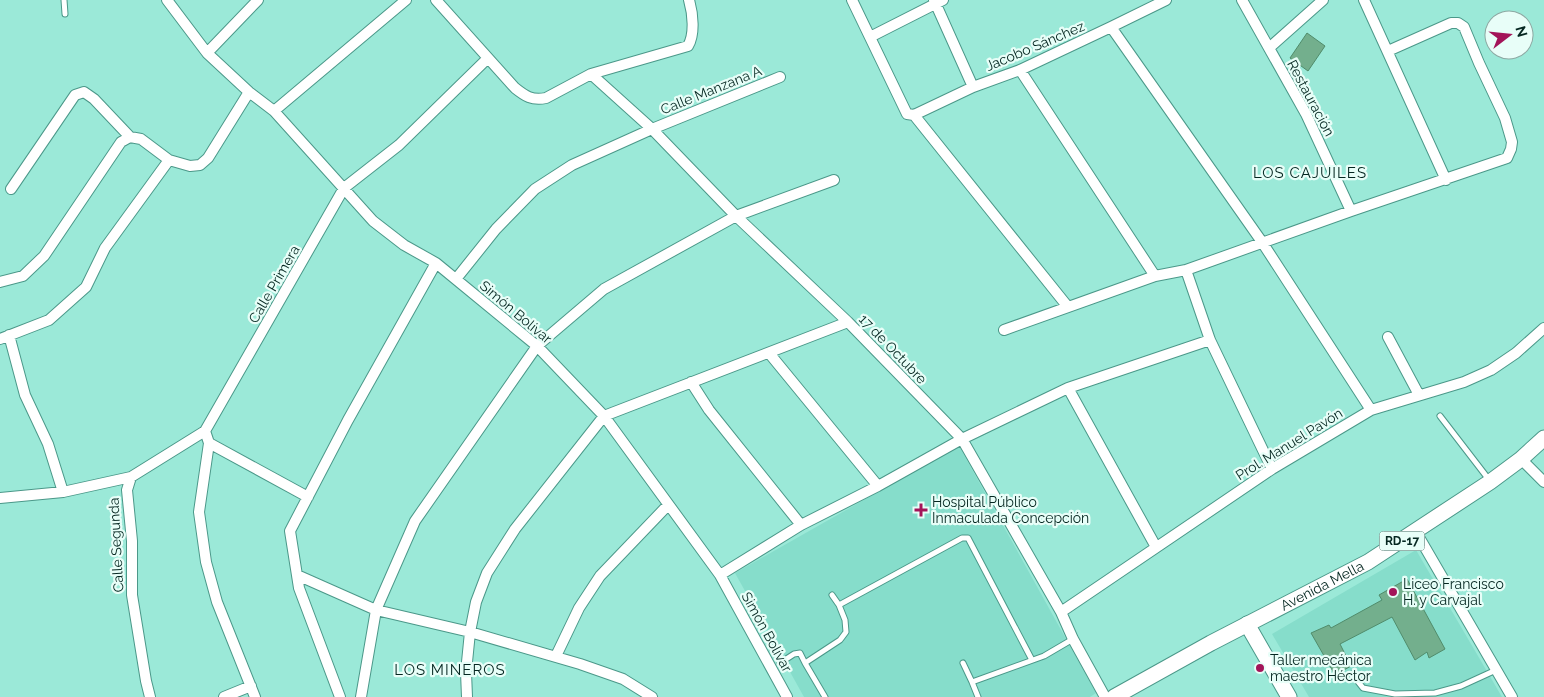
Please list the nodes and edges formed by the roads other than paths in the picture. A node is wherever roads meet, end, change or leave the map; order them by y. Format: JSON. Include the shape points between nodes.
{"nodes":[{"id":1,"x":64,"y":0,"type":"edge"},
{"id":2,"x":258,"y":0,"type":"edge"},
{"id":3,"x":406,"y":0,"type":"edge"},
{"id":4,"x":436,"y":0,"type":"edge"},
{"id":5,"x":689,"y":0,"type":"edge"},
{"id":6,"x":852,"y":0,"type":"edge"},
{"id":7,"x":1166,"y":0,"type":"edge"},
{"id":8,"x":1242,"y":0,"type":"edge"},
{"id":9,"x":1323,"y":0,"type":"edge"},
{"id":10,"x":1364,"y":0,"type":"edge"},
{"id":11,"x":168,"y":1,"type":"edge"},
{"id":12,"x":938,"y":1,"type":"edge"},
{"id":13,"x":66,"y":14,"type":"dead end"},
{"id":14,"x":1111,"y":28,"type":"junction"},
{"id":15,"x":870,"y":37,"type":"junction"},
{"id":16,"x":1269,"y":48,"type":"junction"},
{"id":17,"x":1388,"y":51,"type":"junction"},
{"id":18,"x":207,"y":53,"type":"junction"},
{"id":19,"x":488,"y":58,"type":"junction"},
{"id":20,"x":1020,"y":70,"type":"junction"},
{"id":21,"x":591,"y":74,"type":"junction"},
{"id":22,"x":780,"y":77,"type":"dead end"},
{"id":23,"x":973,"y":87,"type":"junction"},
{"id":24,"x":249,"y":92,"type":"junction"},
{"id":25,"x":274,"y":111,"type":"junction"},
{"id":26,"x":914,"y":115,"type":"junction"},
{"id":27,"x":652,"y":129,"type":"junction"},
{"id":28,"x":130,"y":137,"type":"junction"},
{"id":29,"x":169,"y":160,"type":"junction"},
{"id":30,"x":834,"y":180,"type":"dead end"},
{"id":31,"x":1446,"y":180,"type":"junction"},
{"id":32,"x":344,"y":188,"type":"junction"},
{"id":33,"x":11,"y":189,"type":"dead end"},
{"id":34,"x":1351,"y":211,"type":"junction"},
{"id":35,"x":736,"y":216,"type":"junction"},
{"id":36,"x":1262,"y":242,"type":"junction"},
{"id":37,"x":436,"y":263,"type":"junction"},
{"id":38,"x":1186,"y":270,"type":"junction"},
{"id":39,"x":1155,"y":276,"type":"junction"},
{"id":40,"x":456,"y":279,"type":"junction"},
{"id":41,"x":0,"y":282,"type":"edge"},
{"id":42,"x":1068,"y":307,"type":"junction"},
{"id":43,"x":848,"y":322,"type":"junction"},
{"id":44,"x":1544,"y":328,"type":"edge"},
{"id":45,"x":1004,"y":330,"type":"dead end"},
{"id":46,"x":4,"y":337,"type":"edge"},
{"id":47,"x":1388,"y":337,"type":"dead end"},
{"id":48,"x":1210,"y":340,"type":"junction"},
{"id":49,"x":537,"y":346,"type":"junction"},
{"id":50,"x":769,"y":353,"type":"junction"},
{"id":51,"x":691,"y":382,"type":"junction"},
{"id":52,"x":1068,"y":388,"type":"junction"},
{"id":53,"x":1419,"y":395,"type":"junction"},
{"id":54,"x":1371,"y":410,"type":"junction"},
{"id":55,"x":604,"y":416,"type":"junction"},
{"id":56,"x":1440,"y":416,"type":"dead end"},
{"id":57,"x":205,"y":431,"type":"junction"},
{"id":58,"x":1544,"y":438,"type":"edge"},
{"id":59,"x":962,"y":439,"type":"junction"},
{"id":60,"x":210,"y":443,"type":"junction"},
{"id":61,"x":1521,"y":459,"type":"junction"},
{"id":62,"x":1272,"y":468,"type":"junction"},
{"id":63,"x":132,"y":476,"type":"junction"},
{"id":64,"x":1490,"y":482,"type":"junction"},
{"id":65,"x":1544,"y":482,"type":"edge"},
{"id":66,"x":878,"y":486,"type":"junction"},
{"id":67,"x":63,"y":492,"type":"junction"},
{"id":68,"x":308,"y":497,"type":"junction"},
{"id":69,"x":0,"y":498,"type":"edge"},
{"id":70,"x":668,"y":505,"type":"junction"},
{"id":71,"x":801,"y":525,"type":"junction"},
{"id":72,"x":1416,"y":532,"type":"junction"},
{"id":73,"x":1156,"y":547,"type":"junction"},
{"id":74,"x":297,"y":575,"type":"junction"},
{"id":75,"x":720,"y":575,"type":"junction"},
{"id":76,"x":832,"y":595,"type":"dead end"},
{"id":77,"x":840,"y":606,"type":"junction"},
{"id":78,"x":376,"y":610,"type":"junction"},
{"id":79,"x":1061,"y":612,"type":"junction"},
{"id":80,"x":1247,"y":624,"type":"junction"},
{"id":81,"x":470,"y":632,"type":"junction"},
{"id":82,"x":1073,"y":639,"type":"junction"},
{"id":83,"x":556,"y":656,"type":"junction"},
{"id":84,"x":1032,"y":660,"type":"junction"},
{"id":85,"x":780,"y":663,"type":"dead end"},
{"id":86,"x":805,"y":663,"type":"junction"},
{"id":87,"x":963,"y":663,"type":"dead end"},
{"id":88,"x":1496,"y":670,"type":"junction"},
{"id":89,"x":1352,"y":674,"type":"dead end"},
{"id":90,"x":972,"y":682,"type":"junction"},
{"id":91,"x":251,"y":686,"type":"junction"},
{"id":92,"x":150,"y":697,"type":"edge"},
{"id":93,"x":224,"y":697,"type":"edge"},
{"id":94,"x":255,"y":697,"type":"edge"},
{"id":95,"x":340,"y":697,"type":"edge"},
{"id":96,"x":361,"y":697,"type":"edge"},
{"id":97,"x":467,"y":697,"type":"edge"},
{"id":98,"x":652,"y":697,"type":"edge"},
{"id":99,"x":787,"y":697,"type":"edge"},
{"id":100,"x":824,"y":697,"type":"edge"},
{"id":101,"x":978,"y":697,"type":"edge"},
{"id":102,"x":1105,"y":697,"type":"edge"},
{"id":103,"x":1114,"y":697,"type":"edge"},
{"id":104,"x":1289,"y":697,"type":"edge"},
{"id":105,"x":1512,"y":697,"type":"edge"}],
"edges":[{"from":1,"to":13,"type":"lane"},
{"from":2,"to":18,"type":"street"},
{"from":3,"to":25,"type":"street"},
{"from":4,"to":19,"type":"street"},
{"from":5,"to":21,"type":"street","via":[[692,39],[688,46]]},
{"from":6,"to":15,"type":"street"},
{"from":7,"to":14,"type":"street","name":"Jacobo Sánchez"},
{"from":8,"to":16,"type":"street","name":"Restauración"},
{"from":9,"to":16,"type":"street"},
{"from":10,"to":17,"type":"street"},
{"from":11,"to":18,"type":"street","name":"Simón Bolívar"},
{"from":12,"to":15,"type":"street"},
{"from":12,"to":23,"type":"street"},
{"from":14,"to":20,"type":"street","name":"Jacobo Sánchez"},
{"from":14,"to":36,"type":"street"},
{"from":15,"to":26,"type":"street","via":[[907,114]]},
{"from":16,"to":34,"type":"street","name":"Restauración","via":[[1306,114]]},
{"from":17,"to":31,"type":"street"},
{"from":17,"to":31,"type":"street","via":[[1451,23],[1458,23],[1464,27],[1492,88],[1505,118],[1512,149],[1507,158]]},
{"from":18,"to":24,"type":"street","name":"Simón Bolívar"},
{"from":19,"to":21,"type":"street","via":[[515,88],[528,98],[538,100]]},
{"from":19,"to":32,"type":"street","name":"Calle Primera","via":[[399,145]]},
{"from":20,"to":23,"type":"street","name":"Jacobo Sánchez"},
{"from":20,"to":39,"type":"street"},
{"from":21,"to":27,"type":"street","name":"17 de Octubre"},
{"from":22,"to":27,"type":"street","name":"Calle Manzana A"},
{"from":23,"to":26,"type":"street","name":"Jacobo Sánchez"},
{"from":24,"to":25,"type":"street","name":"Simón Bolívar"},
{"from":24,"to":29,"type":"street","via":[[208,158],[200,165],[190,166]]},
{"from":25,"to":32,"type":"street","name":"Simón Bolívar"},
{"from":26,"to":42,"type":"street"},
{"from":27,"to":35,"type":"street","name":"17 de Octubre"},
{"from":27,"to":40,"type":"street","name":"Calle Manzana A","via":[[572,165],[535,189]]},
{"from":28,"to":29,"type":"street","via":[[141,138]]},
{"from":28,"to":33,"type":"street","via":[[94,99],[84,92],[75,95]]},
{"from":28,"to":41,"type":"street","via":[[121,142],[44,256],[23,276]]},
{"from":29,"to":46,"type":"street","via":[[105,248],[86,287],[49,320]]},
{"from":30,"to":35,"type":"street"},
{"from":31,"to":34,"type":"street"},
{"from":32,"to":37,"type":"street","name":"Simón Bolívar","via":[[373,221],[404,245]]},
{"from":32,"to":57,"type":"street","name":"Calle Primera"},
{"from":34,"to":36,"type":"street"},
{"from":35,"to":43,"type":"street","name":"17 de Octubre"},
{"from":35,"to":49,"type":"street","via":[[604,289]]},
{"from":36,"to":38,"type":"street"},
{"from":36,"to":54,"type":"street"},
{"from":37,"to":40,"type":"street","name":"Simón Bolívar"},
{"from":37,"to":68,"type":"street"},
{"from":38,"to":39,"type":"street"},
{"from":38,"to":48,"type":"street"},
{"from":39,"to":42,"type":"street"},
{"from":40,"to":49,"type":"street","name":"Simón Bolívar"},
{"from":42,"to":45,"type":"street"},
{"from":43,"to":50,"type":"street"},
{"from":43,"to":59,"type":"street","name":"17 de Octubre"},
{"from":44,"to":53,"type":"street","name":"Prol. Manuel Pavón","via":[[1491,370]]},
{"from":46,"to":67,"type":"street","via":[[25,395],[48,444]]},
{"from":47,"to":53,"type":"street"},
{"from":48,"to":52,"type":"street"},
{"from":48,"to":62,"type":"street"},
{"from":49,"to":55,"type":"street","name":"Simón Bolívar"},
{"from":49,"to":78,"type":"street","via":[[415,521]]},
{"from":50,"to":51,"type":"street"},
{"from":50,"to":66,"type":"street"},
{"from":51,"to":55,"type":"street"},
{"from":51,"to":71,"type":"street","via":[[709,410]]},
{"from":52,"to":59,"type":"street"},
{"from":52,"to":73,"type":"street"},
{"from":53,"to":54,"type":"street","name":"Prol. Manuel Pavón"},
{"from":54,"to":62,"type":"street","name":"Prol. Manuel Pavón"},
{"from":55,"to":70,"type":"street","name":"Simón Bolívar"},
{"from":55,"to":81,"type":"street","via":[[515,529],[487,573],[476,602]]},
{"from":56,"to":64,"type":"lane"},
{"from":57,"to":60,"type":"street"},
{"from":57,"to":63,"type":"street"},
{"from":58,"to":61,"type":"main road","name":"Avenida Mella","number":"RD-17"},
{"from":59,"to":66,"type":"street"},
{"from":59,"to":79,"type":"street","name":"17 de Octubre"},
{"from":60,"to":68,"type":"street"},
{"from":60,"to":91,"type":"street","via":[[199,512],[206,562],[216,602]]},
{"from":61,"to":64,"type":"main road","name":"Avenida Mella","number":"RD-17"},
{"from":61,"to":65,"type":"street"},
{"from":62,"to":73,"type":"street","name":"Prol. Manuel Pavón"},
{"from":63,"to":67,"type":"street"},
{"from":63,"to":92,"type":"street","name":"Calle Segunda","via":[[127,490],[132,541],[132,595]]},
{"from":64,"to":72,"type":"main road","name":"Avenida Mella","number":"RD-17"},
{"from":66,"to":71,"type":"street"},
{"from":67,"to":69,"type":"street"},
{"from":68,"to":74,"type":"street","via":[[290,531]]},
{"from":70,"to":75,"type":"street","name":"Simón Bolívar"},
{"from":70,"to":83,"type":"street","via":[[600,576],[578,608]]},
{"from":71,"to":75,"type":"street"},
{"from":72,"to":80,"type":"main road","name":"Avenida Mella","number":"RD-17","via":[[1368,562]]},
{"from":72,"to":88,"type":"street"},
{"from":73,"to":79,"type":"street","name":"Prol. Manuel Pavón"},
{"from":74,"to":78,"type":"street"},
{"from":74,"to":95,"type":"street"},
{"from":75,"to":99,"type":"street","name":"Simón Bolívar"},
{"from":76,"to":77,"type":"lane"},
{"from":77,"to":84,"type":"lane","via":[[962,538],[968,538]]},
{"from":77,"to":86,"type":"lane","via":[[846,632],[840,640]]},
{"from":78,"to":81,"type":"street"},
{"from":78,"to":96,"type":"street"},
{"from":79,"to":82,"type":"street","name":"17 de Octubre"},
{"from":80,"to":103,"type":"main road","name":"Avenida Mella","number":"RD-17"},
{"from":80,"to":104,"type":"main road"},
{"from":81,"to":83,"type":"street"},
{"from":81,"to":97,"type":"street"},
{"from":82,"to":84,"type":"lane"},
{"from":82,"to":102,"type":"street","name":"17 de Octubre"},
{"from":83,"to":98,"type":"street","via":[[623,679]]},
{"from":84,"to":90,"type":"lane"},
{"from":85,"to":86,"type":"lane","via":[[800,653]]},
{"from":86,"to":100,"type":"lane"},
{"from":87,"to":90,"type":"lane"},
{"from":88,"to":89,"type":"lane","via":[[1461,686],[1435,693],[1395,694],[1363,688]]},
{"from":88,"to":105,"type":"street"},
{"from":90,"to":101,"type":"lane"},
{"from":91,"to":93,"type":"street"},
{"from":91,"to":94,"type":"street"}]}
